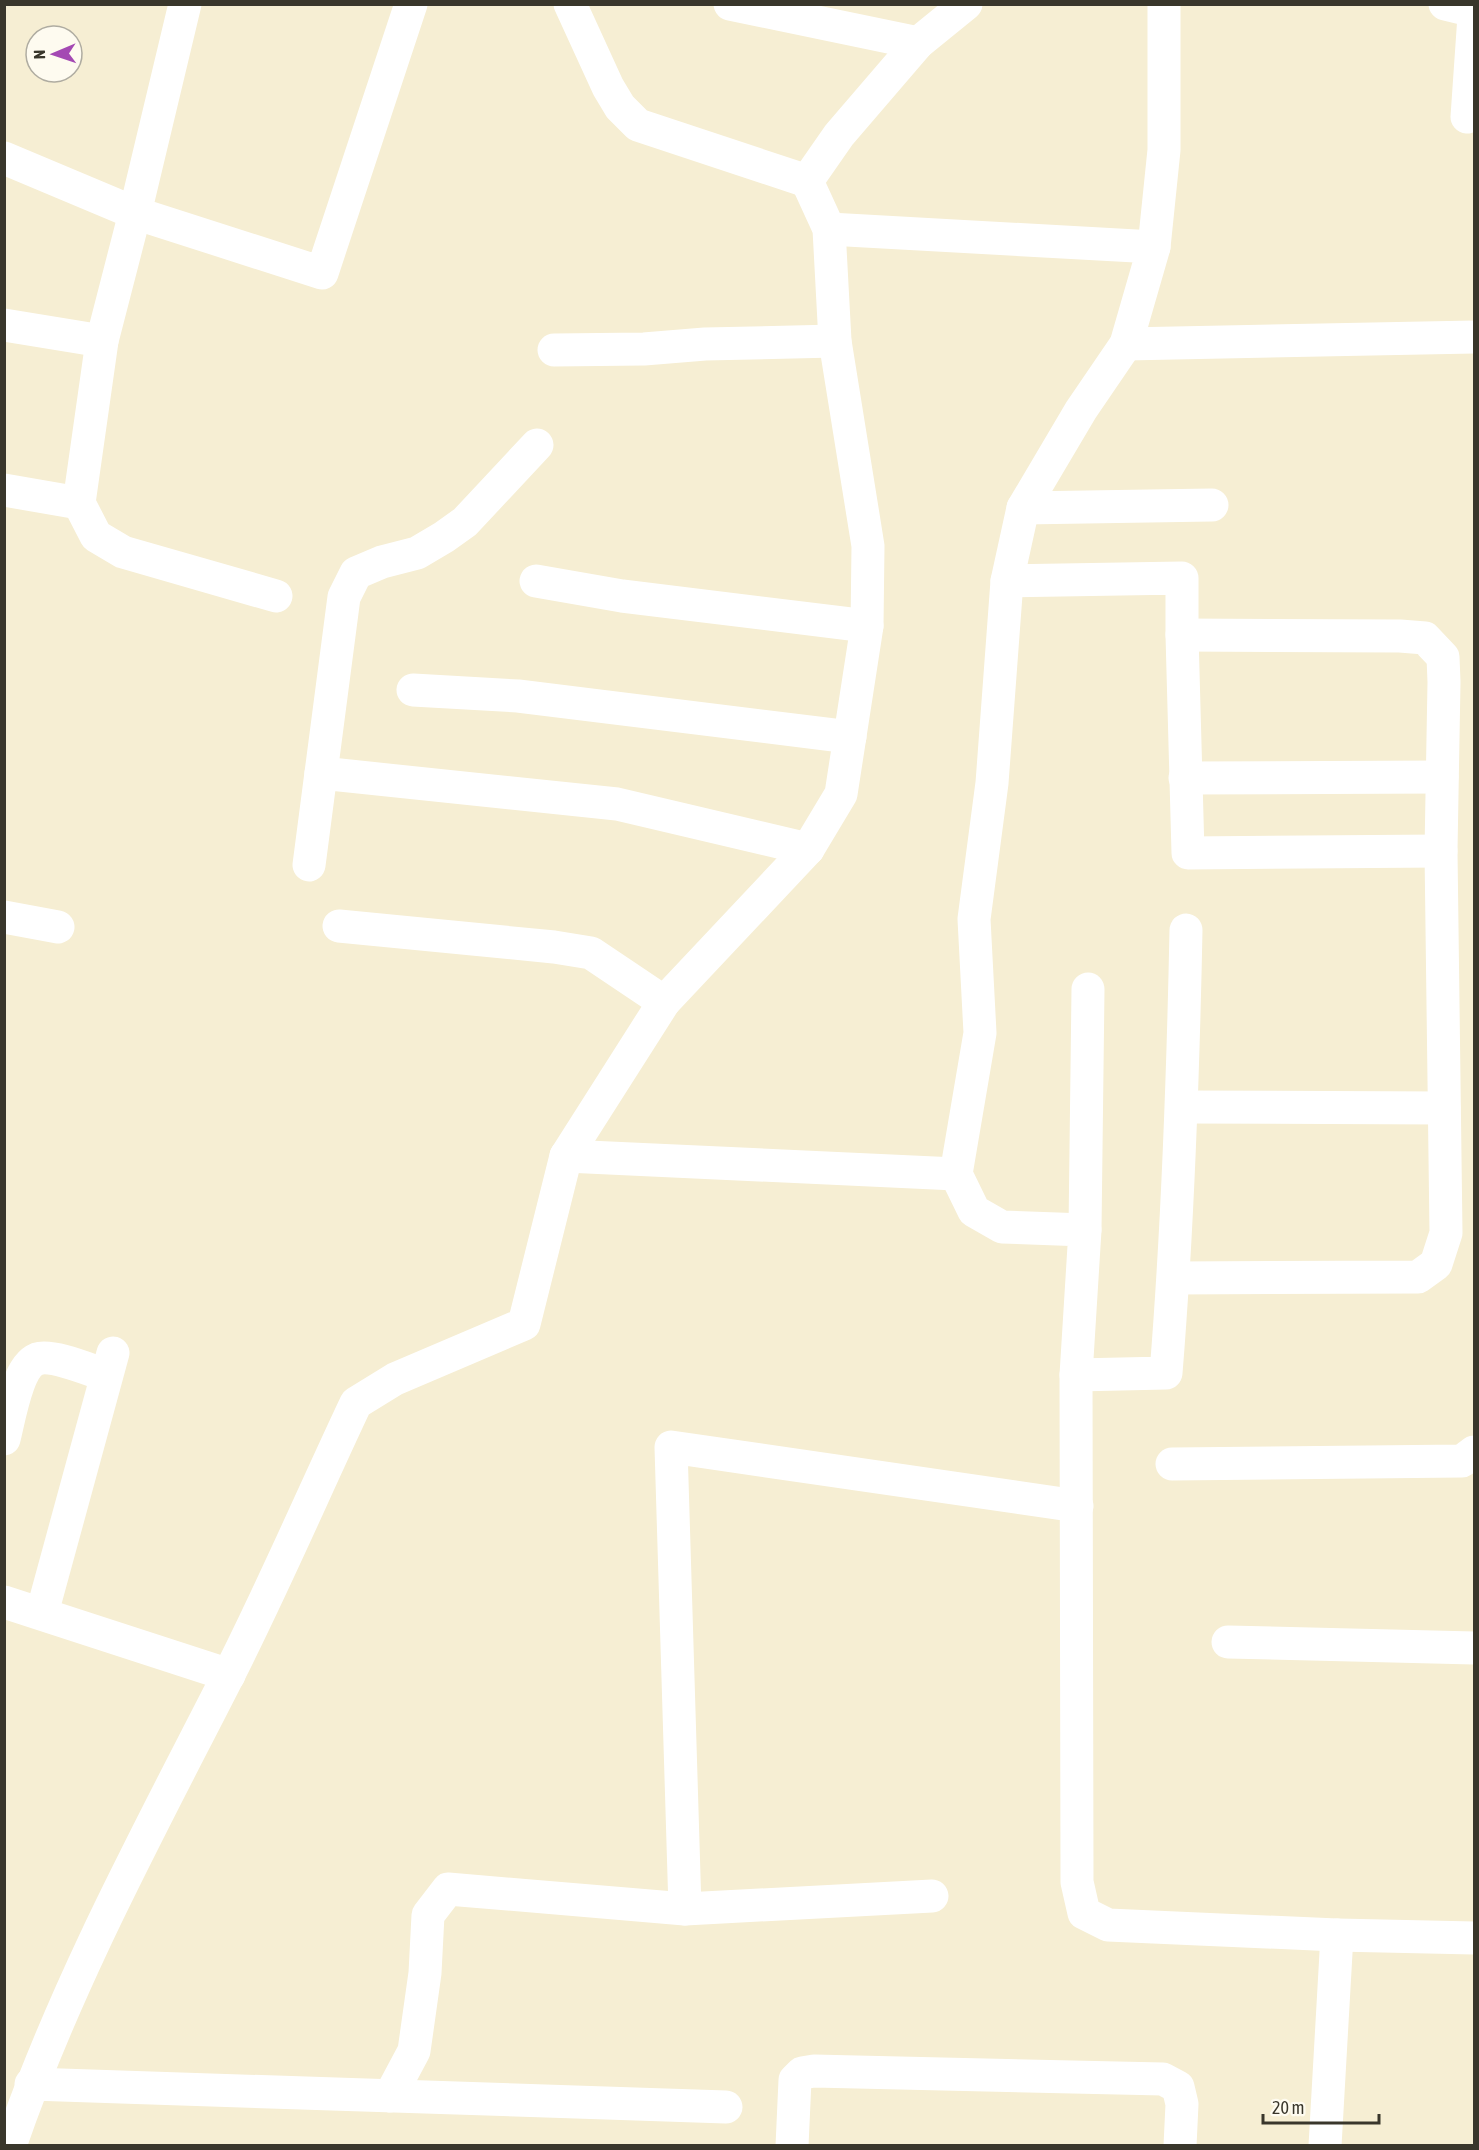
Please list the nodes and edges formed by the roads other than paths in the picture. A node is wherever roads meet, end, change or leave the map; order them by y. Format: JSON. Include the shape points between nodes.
{"nodes":[{"id":1,"x":185,"y":4,"type":"edge"},
{"id":2,"x":411,"y":4,"type":"edge"},
{"id":3,"x":570,"y":4,"type":"edge"},
{"id":4,"x":730,"y":4,"type":"edge"},
{"id":5,"x":966,"y":4,"type":"edge"},
{"id":6,"x":1164,"y":4,"type":"edge"},
{"id":7,"x":1445,"y":4,"type":"edge"},
{"id":8,"x":1474,"y":11,"type":"edge"},
{"id":9,"x":1474,"y":16,"type":"edge"},
{"id":10,"x":918,"y":43,"type":"junction"},
{"id":11,"x":1467,"y":117,"type":"dead end"},
{"id":12,"x":4,"y":158,"type":"edge"},
{"id":13,"x":807,"y":181,"type":"junction"},
{"id":14,"x":135,"y":213,"type":"junction"},
{"id":15,"x":829,"y":229,"type":"junction"},
{"id":16,"x":1154,"y":247,"type":"junction"},
{"id":17,"x":4,"y":325,"type":"edge"},
{"id":18,"x":1474,"y":337,"type":"edge"},
{"id":19,"x":102,"y":341,"type":"junction"},
{"id":20,"x":835,"y":341,"type":"junction"},
{"id":21,"x":1126,"y":344,"type":"junction"},
{"id":22,"x":554,"y":350,"type":"dead end"},
{"id":23,"x":537,"y":445,"type":"dead end"},
{"id":24,"x":4,"y":490,"type":"edge"},
{"id":25,"x":79,"y":503,"type":"junction"},
{"id":26,"x":1212,"y":505,"type":"dead end"},
{"id":27,"x":1023,"y":508,"type":"junction"},
{"id":28,"x":536,"y":581,"type":"dead end"},
{"id":29,"x":1007,"y":581,"type":"junction"},
{"id":30,"x":276,"y":596,"type":"dead end"},
{"id":31,"x":867,"y":626,"type":"junction"},
{"id":32,"x":1182,"y":635,"type":"junction"},
{"id":33,"x":413,"y":690,"type":"dead end"},
{"id":34,"x":850,"y":737,"type":"junction"},
{"id":35,"x":321,"y":773,"type":"junction"},
{"id":36,"x":1442,"y":777,"type":"junction"},
{"id":37,"x":1185,"y":778,"type":"junction"},
{"id":38,"x":808,"y":849,"type":"junction"},
{"id":39,"x":1441,"y":851,"type":"junction"},
{"id":40,"x":309,"y":865,"type":"dead end"},
{"id":41,"x":4,"y":917,"type":"edge"},
{"id":42,"x":339,"y":926,"type":"dead end"},
{"id":43,"x":58,"y":927,"type":"dead end"},
{"id":44,"x":1186,"y":930,"type":"dead end"},
{"id":45,"x":1088,"y":989,"type":"dead end"},
{"id":46,"x":664,"y":1002,"type":"junction"},
{"id":47,"x":1182,"y":1107,"type":"junction"},
{"id":48,"x":1444,"y":1108,"type":"junction"},
{"id":49,"x":566,"y":1156,"type":"junction"},
{"id":50,"x":956,"y":1174,"type":"junction"},
{"id":51,"x":1085,"y":1230,"type":"junction"},
{"id":52,"x":1174,"y":1278,"type":"junction"},
{"id":53,"x":1076,"y":1375,"type":"junction"},
{"id":54,"x":4,"y":1439,"type":"edge"},
{"id":55,"x":1474,"y":1452,"type":"edge"},
{"id":56,"x":1172,"y":1464,"type":"dead end"},
{"id":57,"x":1077,"y":1506,"type":"junction"},
{"id":58,"x":4,"y":1602,"type":"edge"},
{"id":59,"x":42,"y":1613,"type":"junction"},
{"id":60,"x":1228,"y":1642,"type":"dead end"},
{"id":61,"x":1474,"y":1648,"type":"edge"},
{"id":62,"x":229,"y":1675,"type":"junction"},
{"id":63,"x":932,"y":1896,"type":"dead end"},
{"id":64,"x":685,"y":1909,"type":"junction"},
{"id":65,"x":1337,"y":1935,"type":"junction"},
{"id":66,"x":1474,"y":1938,"type":"edge"},
{"id":67,"x":31,"y":2084,"type":"junction"},
{"id":68,"x":390,"y":2096,"type":"junction"},
{"id":69,"x":726,"y":2107,"type":"dead end"},
{"id":70,"x":10,"y":2145,"type":"edge"},
{"id":71,"x":792,"y":2145,"type":"edge"},
{"id":72,"x":1180,"y":2145,"type":"edge"},
{"id":73,"x":1324,"y":2145,"type":"edge"}],
"edges":[{"from":1,"to":14,"type":"street"},
{"from":2,"to":14,"type":"street","via":[[322,273]]},
{"from":3,"to":13,"type":"street","via":[[608,87],[638,125]]},
{"from":4,"to":10,"type":"street"},
{"from":5,"to":10,"type":"street"},
{"from":6,"to":16,"type":"street","via":[[1164,150]]},
{"from":7,"to":8,"type":"street"},
{"from":9,"to":11,"type":"street"},
{"from":10,"to":13,"type":"street","via":[[845,126]]},
{"from":12,"to":14,"type":"street"},
{"from":13,"to":15,"type":"street"},
{"from":14,"to":19,"type":"street"},
{"from":15,"to":16,"type":"street"},
{"from":15,"to":20,"type":"street"},
{"from":16,"to":21,"type":"street"},
{"from":17,"to":19,"type":"street"},
{"from":18,"to":21,"type":"street"},
{"from":19,"to":25,"type":"street"},
{"from":20,"to":22,"type":"street"},
{"from":20,"to":31,"type":"street","via":[[868,546]]},
{"from":21,"to":27,"type":"street","via":[[1081,410]]},
{"from":23,"to":35,"type":"street","via":[[465,522],[444,537],[417,552],[356,573],[345,597]]},
{"from":24,"to":25,"type":"street"},
{"from":25,"to":30,"type":"street","via":[[96,536],[123,552]]},
{"from":26,"to":27,"type":"street"},
{"from":27,"to":29,"type":"street"},
{"from":28,"to":31,"type":"street","via":[[622,596]]},
{"from":29,"to":32,"type":"street","via":[[1182,578]]},
{"from":29,"to":50,"type":"street","via":[[992,783],[974,919],[980,1033]]},
{"from":31,"to":34,"type":"street"},
{"from":32,"to":36,"type":"street","via":[[1425,638],[1443,657]]},
{"from":32,"to":37,"type":"street"},
{"from":33,"to":34,"type":"street","via":[[518,696]]},
{"from":34,"to":38,"type":"street","via":[[841,794]]},
{"from":35,"to":38,"type":"street","via":[[617,804]]},
{"from":35,"to":40,"type":"street"},
{"from":36,"to":37,"type":"street"},
{"from":36,"to":39,"type":"street"},
{"from":37,"to":39,"type":"street","via":[[1188,853]]},
{"from":38,"to":46,"type":"street"},
{"from":39,"to":48,"type":"street"},
{"from":41,"to":43,"type":"street"},
{"from":42,"to":46,"type":"street","via":[[591,953]]},
{"from":44,"to":47,"type":"street"},
{"from":45,"to":51,"type":"street"},
{"from":46,"to":49,"type":"street"},
{"from":47,"to":48,"type":"street"},
{"from":47,"to":52,"type":"street"},
{"from":48,"to":52,"type":"street","via":[[1446,1233],[1436,1264],[1418,1277]]},
{"from":49,"to":50,"type":"street"},
{"from":49,"to":62,"type":"street","via":[[524,1323],[395,1379],[356,1403]]},
{"from":50,"to":51,"type":"street","via":[[974,1210],[1002,1227]]},
{"from":51,"to":53,"type":"street"},
{"from":52,"to":53,"type":"street","via":[[1166,1373]]},
{"from":53,"to":57,"type":"street"},
{"from":54,"to":59,"type":"street","via":[[17,1388],[27,1367],[38,1359],[109,1364]]},
{"from":55,"to":56,"type":"street","via":[[1462,1461]]},
{"from":57,"to":64,"type":"street","via":[[671,1448]]},
{"from":57,"to":65,"type":"street","via":[[1077,1882],[1084,1913],[1108,1925]]},
{"from":58,"to":59,"type":"street"},
{"from":59,"to":62,"type":"street"},
{"from":60,"to":61,"type":"street"},
{"from":62,"to":67,"type":"street","via":[[128,1869]]},
{"from":63,"to":64,"type":"street"},
{"from":64,"to":68,"type":"street","via":[[448,1889],[428,1915],[414,2051]]},
{"from":65,"to":66,"type":"street"},
{"from":65,"to":73,"type":"street"},
{"from":67,"to":68,"type":"street"},
{"from":67,"to":70,"type":"street"},
{"from":68,"to":69,"type":"street"},
{"from":71,"to":72,"type":"street","via":[[795,2080],[802,2073],[814,2071],[1163,2079],[1178,2087],[1182,2104]]}]}
